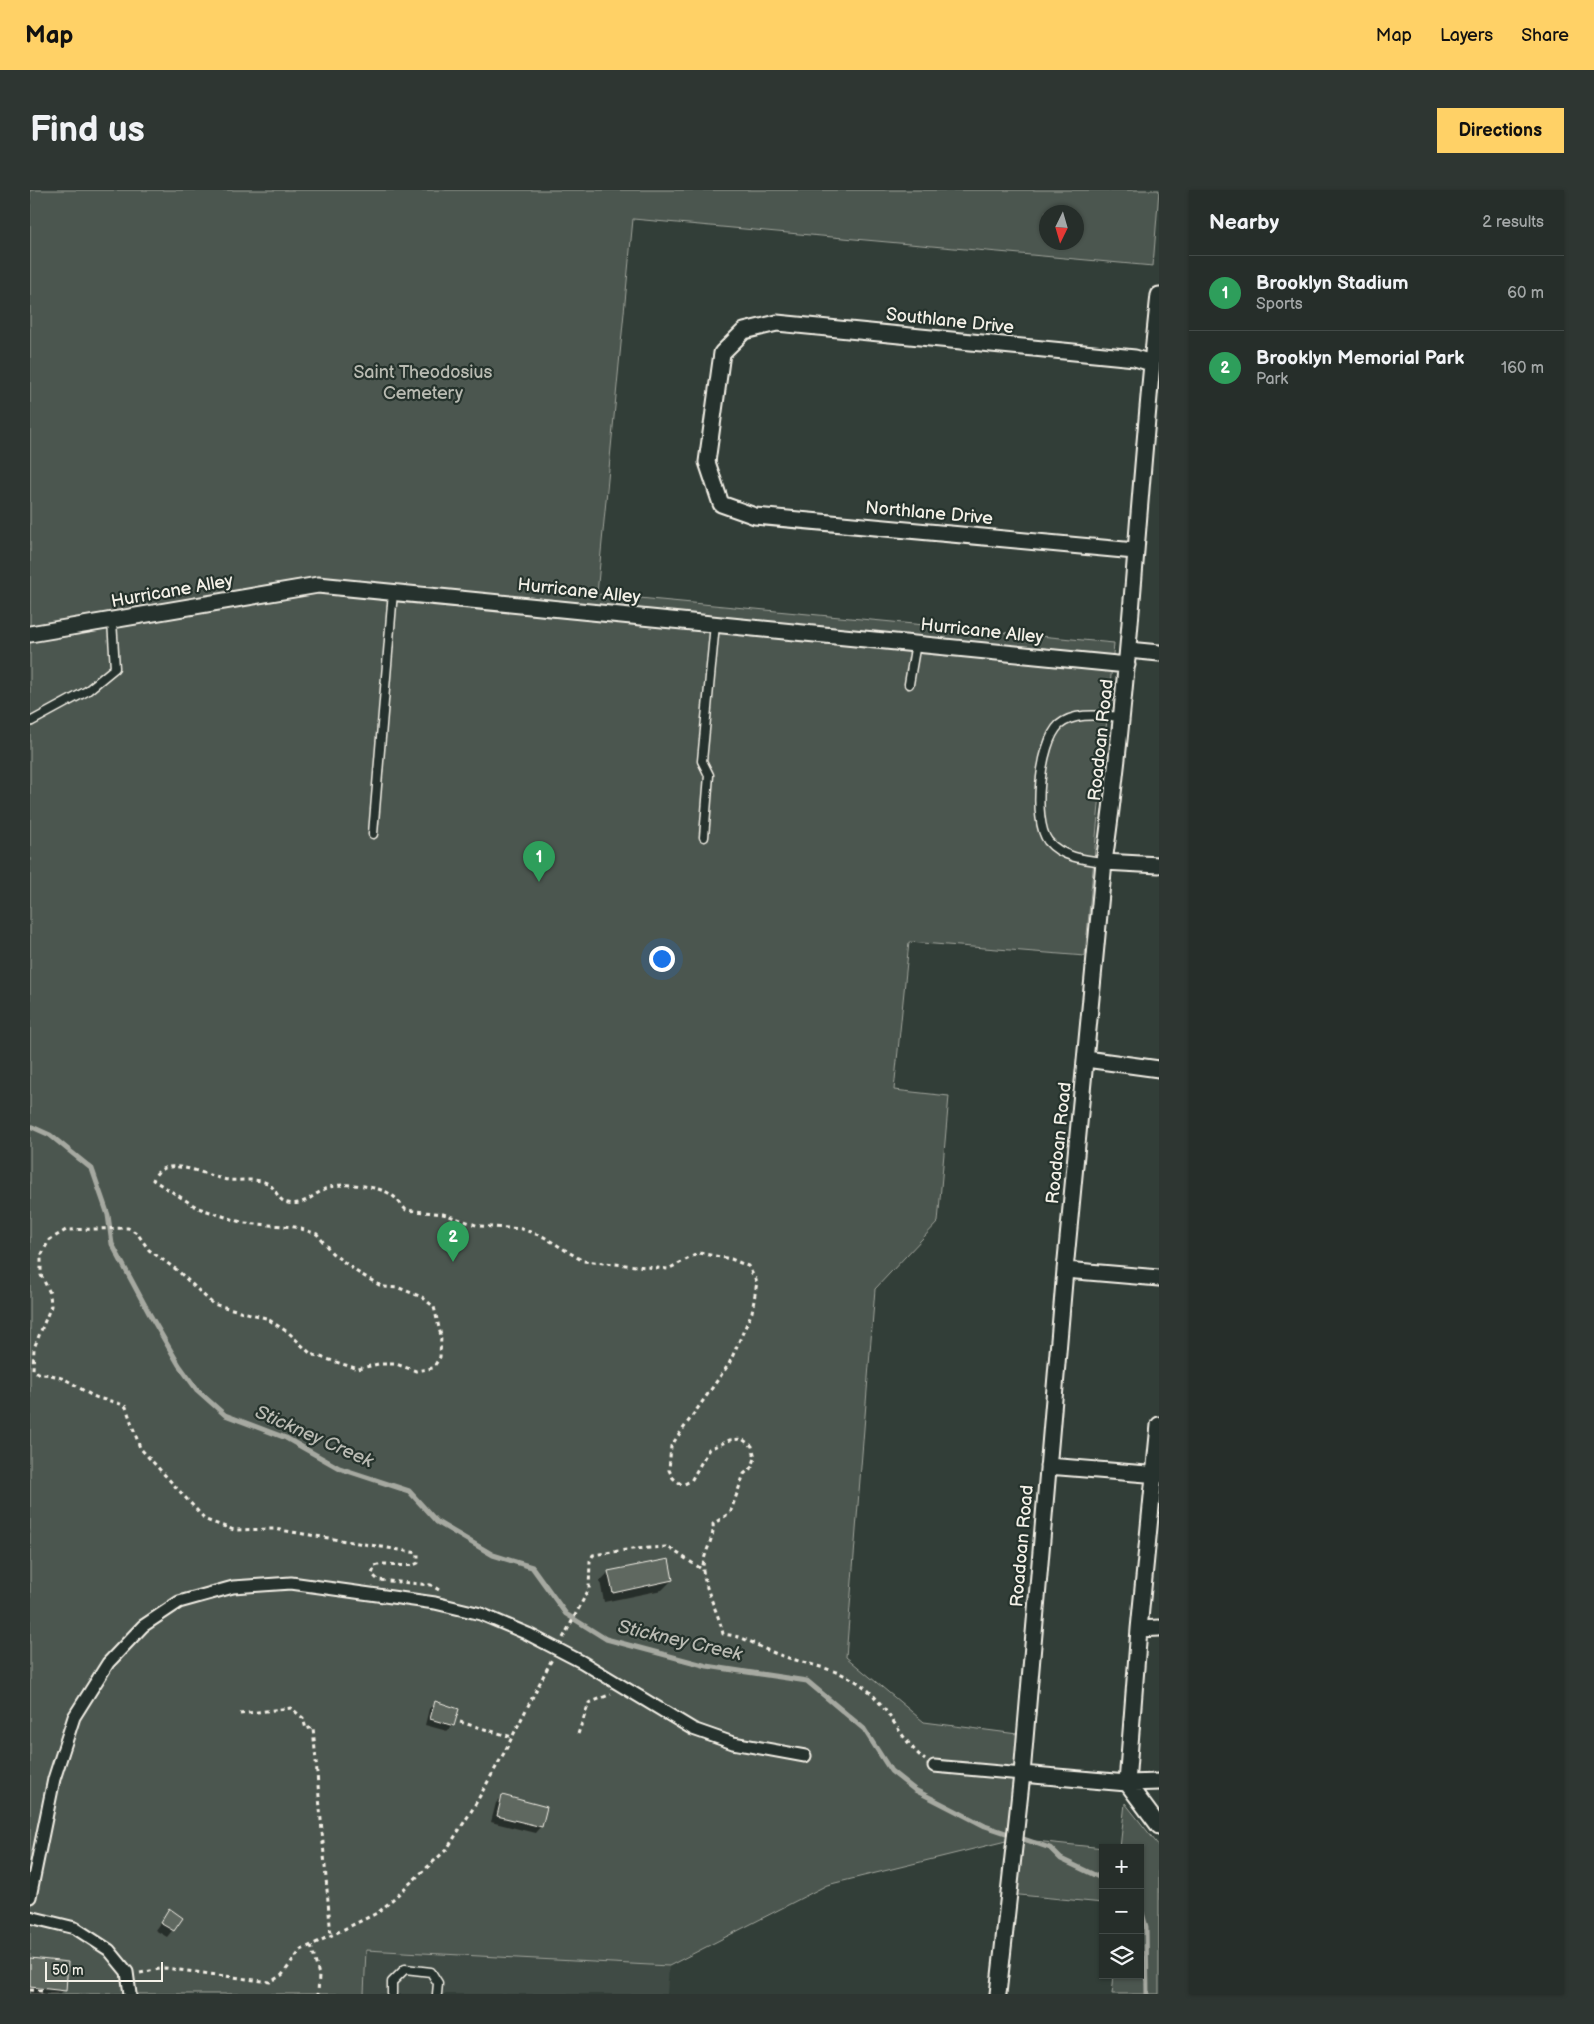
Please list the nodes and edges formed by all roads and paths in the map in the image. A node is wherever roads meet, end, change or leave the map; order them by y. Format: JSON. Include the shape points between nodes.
{"nodes":[{"id":1,"x":1159,"y":295,"type":"edge"},
{"id":2,"x":1151,"y":363,"type":"junction"},
{"id":3,"x":721,"y":504,"type":"joint"},
{"id":4,"x":1135,"y":551,"type":"junction"},
{"id":5,"x":393,"y":592,"type":"junction"},
{"id":6,"x":112,"y":621,"type":"junction"},
{"id":7,"x":715,"y":624,"type":"junction"},
{"id":8,"x":30,"y":634,"type":"edge"},
{"id":9,"x":916,"y":643,"type":"junction"},
{"id":10,"x":1159,"y":653,"type":"edge"},
{"id":11,"x":1128,"y":657,"type":"junction"},
{"id":12,"x":910,"y":684,"type":"dead end"},
{"id":13,"x":1122,"y":717,"type":"junction"},
{"id":14,"x":30,"y":722,"type":"edge"},
{"id":15,"x":373,"y":834,"type":"dead end"},
{"id":16,"x":704,"y":837,"type":"dead end"},
{"id":17,"x":1104,"y":862,"type":"junction"},
{"id":18,"x":1159,"y":865,"type":"edge"},
{"id":19,"x":1086,"y":1059,"type":"junction"},
{"id":20,"x":1159,"y":1069,"type":"edge"},
{"id":21,"x":1065,"y":1270,"type":"junction"},
{"id":22,"x":1159,"y":1278,"type":"edge"},
{"id":23,"x":32,"y":1359,"type":"edge"},
{"id":24,"x":1159,"y":1426,"type":"edge"},
{"id":25,"x":1048,"y":1466,"type":"junction"},
{"id":26,"x":1156,"y":1475,"type":"edge"},
{"id":27,"x":703,"y":1570,"type":"junction"},
{"id":28,"x":444,"y":1605,"type":"junction"},
{"id":29,"x":1159,"y":1628,"type":"edge"},
{"id":30,"x":1139,"y":1629,"type":"junction"},
{"id":31,"x":557,"y":1648,"type":"junction"},
{"id":32,"x":625,"y":1688,"type":"junction"},
{"id":33,"x":240,"y":1714,"type":"dead end"},
{"id":34,"x":460,"y":1722,"type":"dead end"},
{"id":35,"x":578,"y":1734,"type":"dead end"},
{"id":36,"x":512,"y":1737,"type":"junction"},
{"id":37,"x":805,"y":1756,"type":"dead end"},
{"id":38,"x":934,"y":1766,"type":"joint"},
{"id":39,"x":1022,"y":1774,"type":"junction"},
{"id":40,"x":1159,"y":1782,"type":"edge"},
{"id":41,"x":1127,"y":1783,"type":"junction"},
{"id":42,"x":1159,"y":1826,"type":"edge"},
{"id":43,"x":30,"y":1897,"type":"edge"},
{"id":44,"x":30,"y":1917,"type":"edge"},
{"id":45,"x":331,"y":1936,"type":"junction"},
{"id":46,"x":311,"y":1946,"type":"junction"},
{"id":47,"x":128,"y":1978,"type":"junction"},
{"id":48,"x":30,"y":1990,"type":"edge"},
{"id":49,"x":42,"y":1994,"type":"edge"},
{"id":50,"x":130,"y":1994,"type":"edge"},
{"id":51,"x":318,"y":1994,"type":"edge"},
{"id":52,"x":392,"y":1994,"type":"edge"},
{"id":53,"x":437,"y":1994,"type":"edge"},
{"id":54,"x":998,"y":1994,"type":"edge"}],
"edges":[{"from":1,"to":2,"type":"street","name":"Roadoan Road"},
{"from":2,"to":3,"type":"street","name":"Southlane Drive","via":[[1135,358],[777,323],[744,331],[722,353],[712,412],[707,462]]},
{"from":2,"to":4,"type":"street","name":"Roadoan Road"},
{"from":3,"to":4,"type":"street","name":"Northlane Drive","via":[[755,516]]},
{"from":4,"to":11,"type":"street","name":"Roadoan Road"},
{"from":5,"to":6,"type":"street","name":"Hurricane Alley","via":[[318,584]]},
{"from":5,"to":7,"type":"street","name":"Hurricane Alley"},
{"from":5,"to":15,"type":"lane"},
{"from":6,"to":8,"type":"street","name":"Hurricane Alley"},
{"from":6,"to":14,"type":"lane","via":[[115,668],[87,691]]},
{"from":7,"to":9,"type":"street","name":"Hurricane Alley"},
{"from":7,"to":16,"type":"lane","via":[[702,761],[709,776]]},
{"from":9,"to":11,"type":"street","name":"Hurricane Alley"},
{"from":9,"to":12,"type":"lane"},
{"from":10,"to":11,"type":"street","name":"Hurricane Alley"},
{"from":11,"to":13,"type":"street","name":"Roadoan Road"},
{"from":13,"to":17,"type":"street","name":"Roadoan Road"},
{"from":13,"to":17,"type":"lane","via":[[1074,717],[1060,724],[1050,736],[1045,750],[1041,828],[1049,842],[1065,854]]},
{"from":17,"to":18,"type":"street"},
{"from":17,"to":19,"type":"street","name":"Roadoan Road"},
{"from":19,"to":20,"type":"street"},
{"from":19,"to":21,"type":"street","name":"Roadoan Road"},
{"from":21,"to":22,"type":"street"},
{"from":21,"to":25,"type":"street","name":"Roadoan Road"},
{"from":23,"to":27,"type":"path","via":[[51,1306],[50,1293],[41,1275],[41,1256],[49,1240],[66,1230],[128,1228],[213,1304],[266,1318],[289,1333],[311,1354],[358,1369],[378,1364],[396,1364],[416,1371],[433,1368],[440,1357],[441,1336],[434,1307],[422,1297],[399,1288],[383,1287],[357,1272],[332,1252],[317,1234],[295,1227],[244,1223],[198,1208],[153,1180],[156,1173],[167,1167],[227,1180],[260,1180],[270,1184],[287,1204],[300,1203],[330,1187],[353,1184],[392,1195],[406,1210],[443,1214],[479,1226],[522,1229],[544,1237],[582,1261],[668,1269],[699,1253],[731,1259],[748,1266],[757,1282],[752,1312],[729,1364],[671,1446],[668,1470],[682,1485],[691,1481],[709,1449],[730,1440],[742,1439],[752,1446],[755,1458],[752,1467],[744,1474],[730,1513],[713,1524],[714,1534]]},
{"from":23,"to":28,"type":"path","via":[[33,1370],[38,1374],[56,1376],[92,1396],[126,1407],[140,1448],[206,1520],[234,1530],[274,1529],[418,1553],[418,1563],[410,1567],[381,1563],[375,1566],[372,1574],[378,1580],[431,1585],[445,1595]]},
{"from":24,"to":26,"type":"street"},
{"from":25,"to":26,"type":"street"},
{"from":25,"to":39,"type":"street","name":"Roadoan Road"},
{"from":26,"to":30,"type":"street"},
{"from":27,"to":31,"type":"path","via":[[668,1548],[593,1555],[589,1589]]},
{"from":27,"to":38,"type":"path","via":[[723,1634],[742,1637],[772,1652],[848,1675],[870,1692],[905,1740]]},
{"from":28,"to":31,"type":"street","via":[[481,1614]]},
{"from":28,"to":43,"type":"street","via":[[291,1583],[233,1587],[179,1602],[143,1626],[108,1663],[74,1716],[54,1780]]},
{"from":29,"to":30,"type":"street"},
{"from":30,"to":41,"type":"street"},
{"from":31,"to":32,"type":"street"},
{"from":31,"to":36,"type":"path"},
{"from":32,"to":35,"type":"path","via":[[589,1703]]},
{"from":32,"to":37,"type":"street","via":[[693,1729],[733,1744]]},
{"from":33,"to":45,"type":"path","via":[[291,1708],[303,1718],[306,1728],[312,1727]]},
{"from":34,"to":36,"type":"path"},
{"from":36,"to":45,"type":"path","via":[[472,1810],[446,1849],[378,1912]]},
{"from":38,"to":39,"type":"street"},
{"from":39,"to":41,"type":"street"},
{"from":39,"to":54,"type":"street","name":"Roadoan Road"},
{"from":40,"to":41,"type":"street"},
{"from":41,"to":42,"type":"street"},
{"from":44,"to":47,"type":"street","via":[[75,1928],[109,1950],[127,1972]]},
{"from":45,"to":46,"type":"path"},
{"from":46,"to":47,"type":"path","via":[[301,1950],[282,1975],[270,1982],[165,1968]]},
{"from":46,"to":51,"type":"path","via":[[319,1975]]},
{"from":47,"to":50,"type":"street"},
{"from":48,"to":49,"type":"path","via":[[42,1991]]},
{"from":52,"to":53,"type":"lane","via":[[392,1982],[405,1969],[431,1972],[438,1983]]}]}
